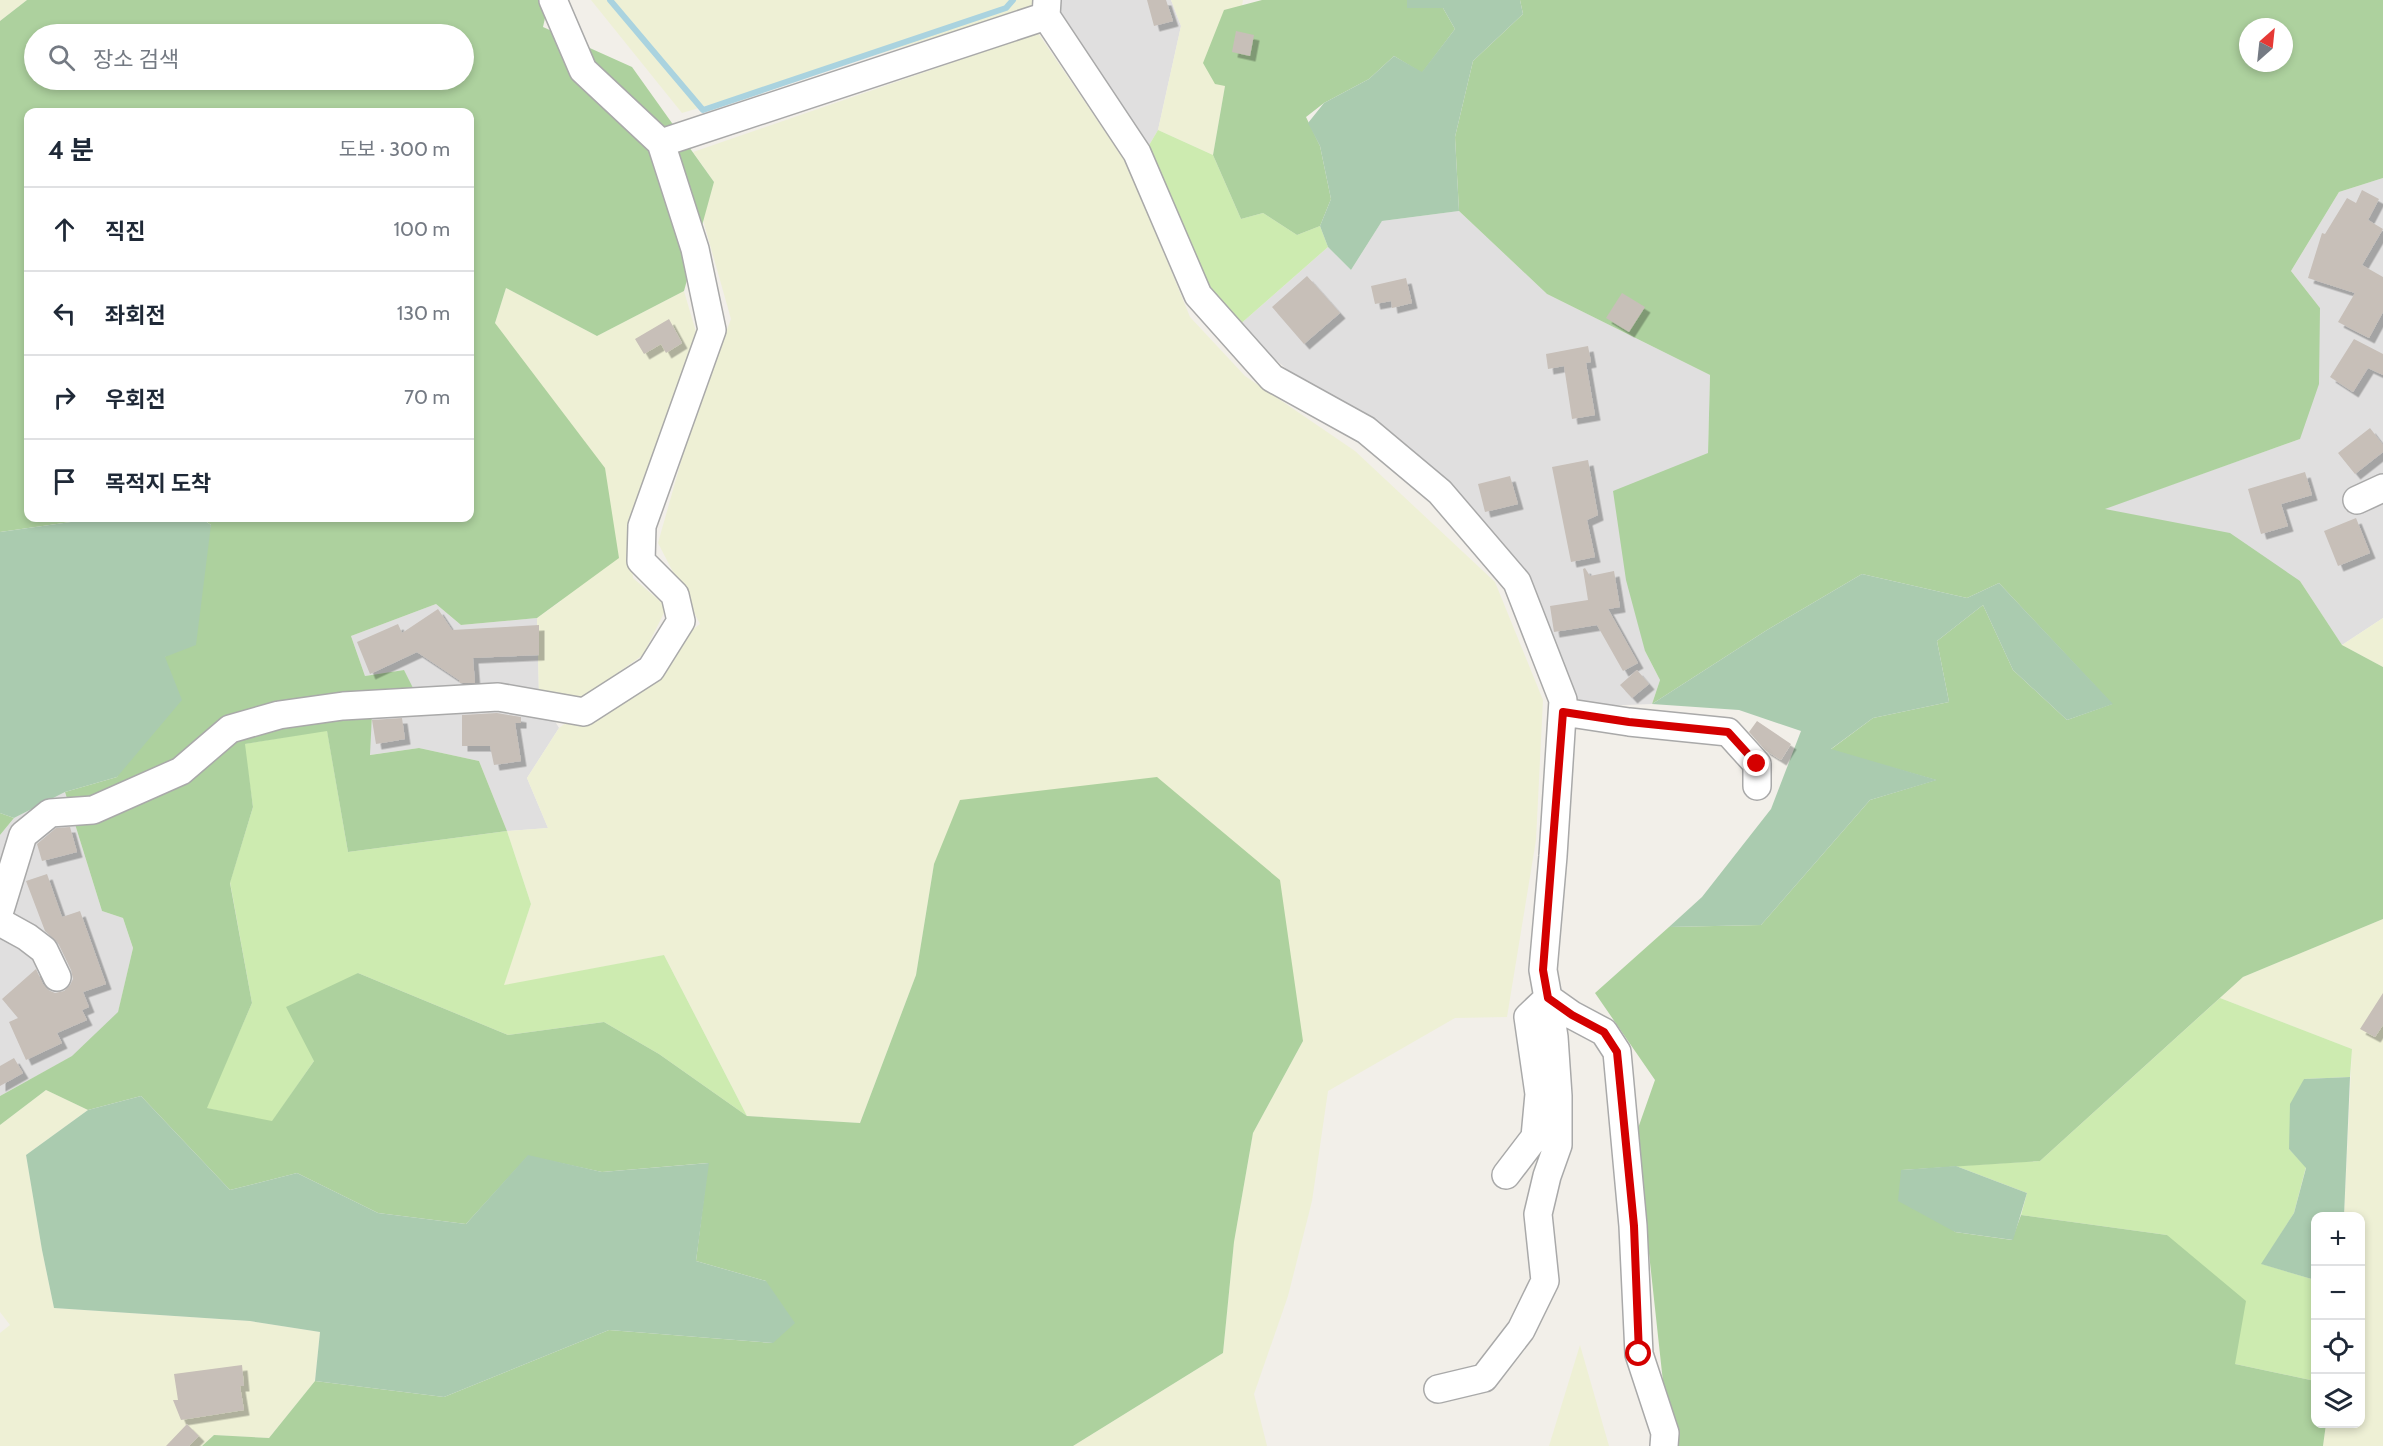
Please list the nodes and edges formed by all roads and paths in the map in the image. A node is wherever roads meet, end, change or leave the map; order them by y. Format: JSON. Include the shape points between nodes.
{"nodes":[{"id":1,"x":553,"y":0,"type":"edge"},
{"id":2,"x":1046,"y":8,"type":"edge"},
{"id":3,"x":661,"y":143,"type":"junction"},
{"id":4,"x":2383,"y":488,"type":"edge"},
{"id":5,"x":2357,"y":500,"type":"dead end"},
{"id":6,"x":1563,"y":712,"type":"junction"},
{"id":7,"x":1757,"y":786,"type":"dead end"},
{"id":8,"x":0,"y":910,"type":"edge"},
{"id":9,"x":0,"y":922,"type":"edge"},
{"id":10,"x":57,"y":977,"type":"dead end"},
{"id":11,"x":1548,"y":998,"type":"junction"},
{"id":12,"x":1506,"y":1176,"type":"dead end"},
{"id":13,"x":1438,"y":1389,"type":"dead end"},
{"id":14,"x":1664,"y":1446,"type":"edge"}],
"edges":[{"from":1,"to":3,"type":"street","via":[[583,70]]},
{"from":2,"to":3,"type":"street"},
{"from":2,"to":6,"type":"street","via":[[1137,153],[1198,295],[1272,378],[1366,430],[1440,492],[1518,582],[1563,700]]},
{"from":3,"to":8,"type":"street","via":[[695,249],[712,330],[642,526],[641,561],[675,595],[681,621],[651,669],[584,712],[498,697],[343,706],[279,715],[230,729],[182,771],[93,810],[50,813],[22,835]]},
{"from":4,"to":5,"type":"street"},
{"from":6,"to":7,"type":"street","via":[[1728,732],[1757,764]]},
{"from":6,"to":11,"type":"street","via":[[1543,970]]},
{"from":9,"to":10,"type":"street","via":[[44,950]]},
{"from":11,"to":12,"type":"street","via":[[1528,1017],[1539,1094],[1535,1137]]},
{"from":11,"to":13,"type":"street","via":[[1554,1036],[1558,1145],[1538,1214],[1545,1281],[1521,1330],[1484,1378]]},
{"from":11,"to":14,"type":"street","via":[[1604,1032],[1617,1052],[1634,1226],[1639,1354],[1665,1433]]}]}
